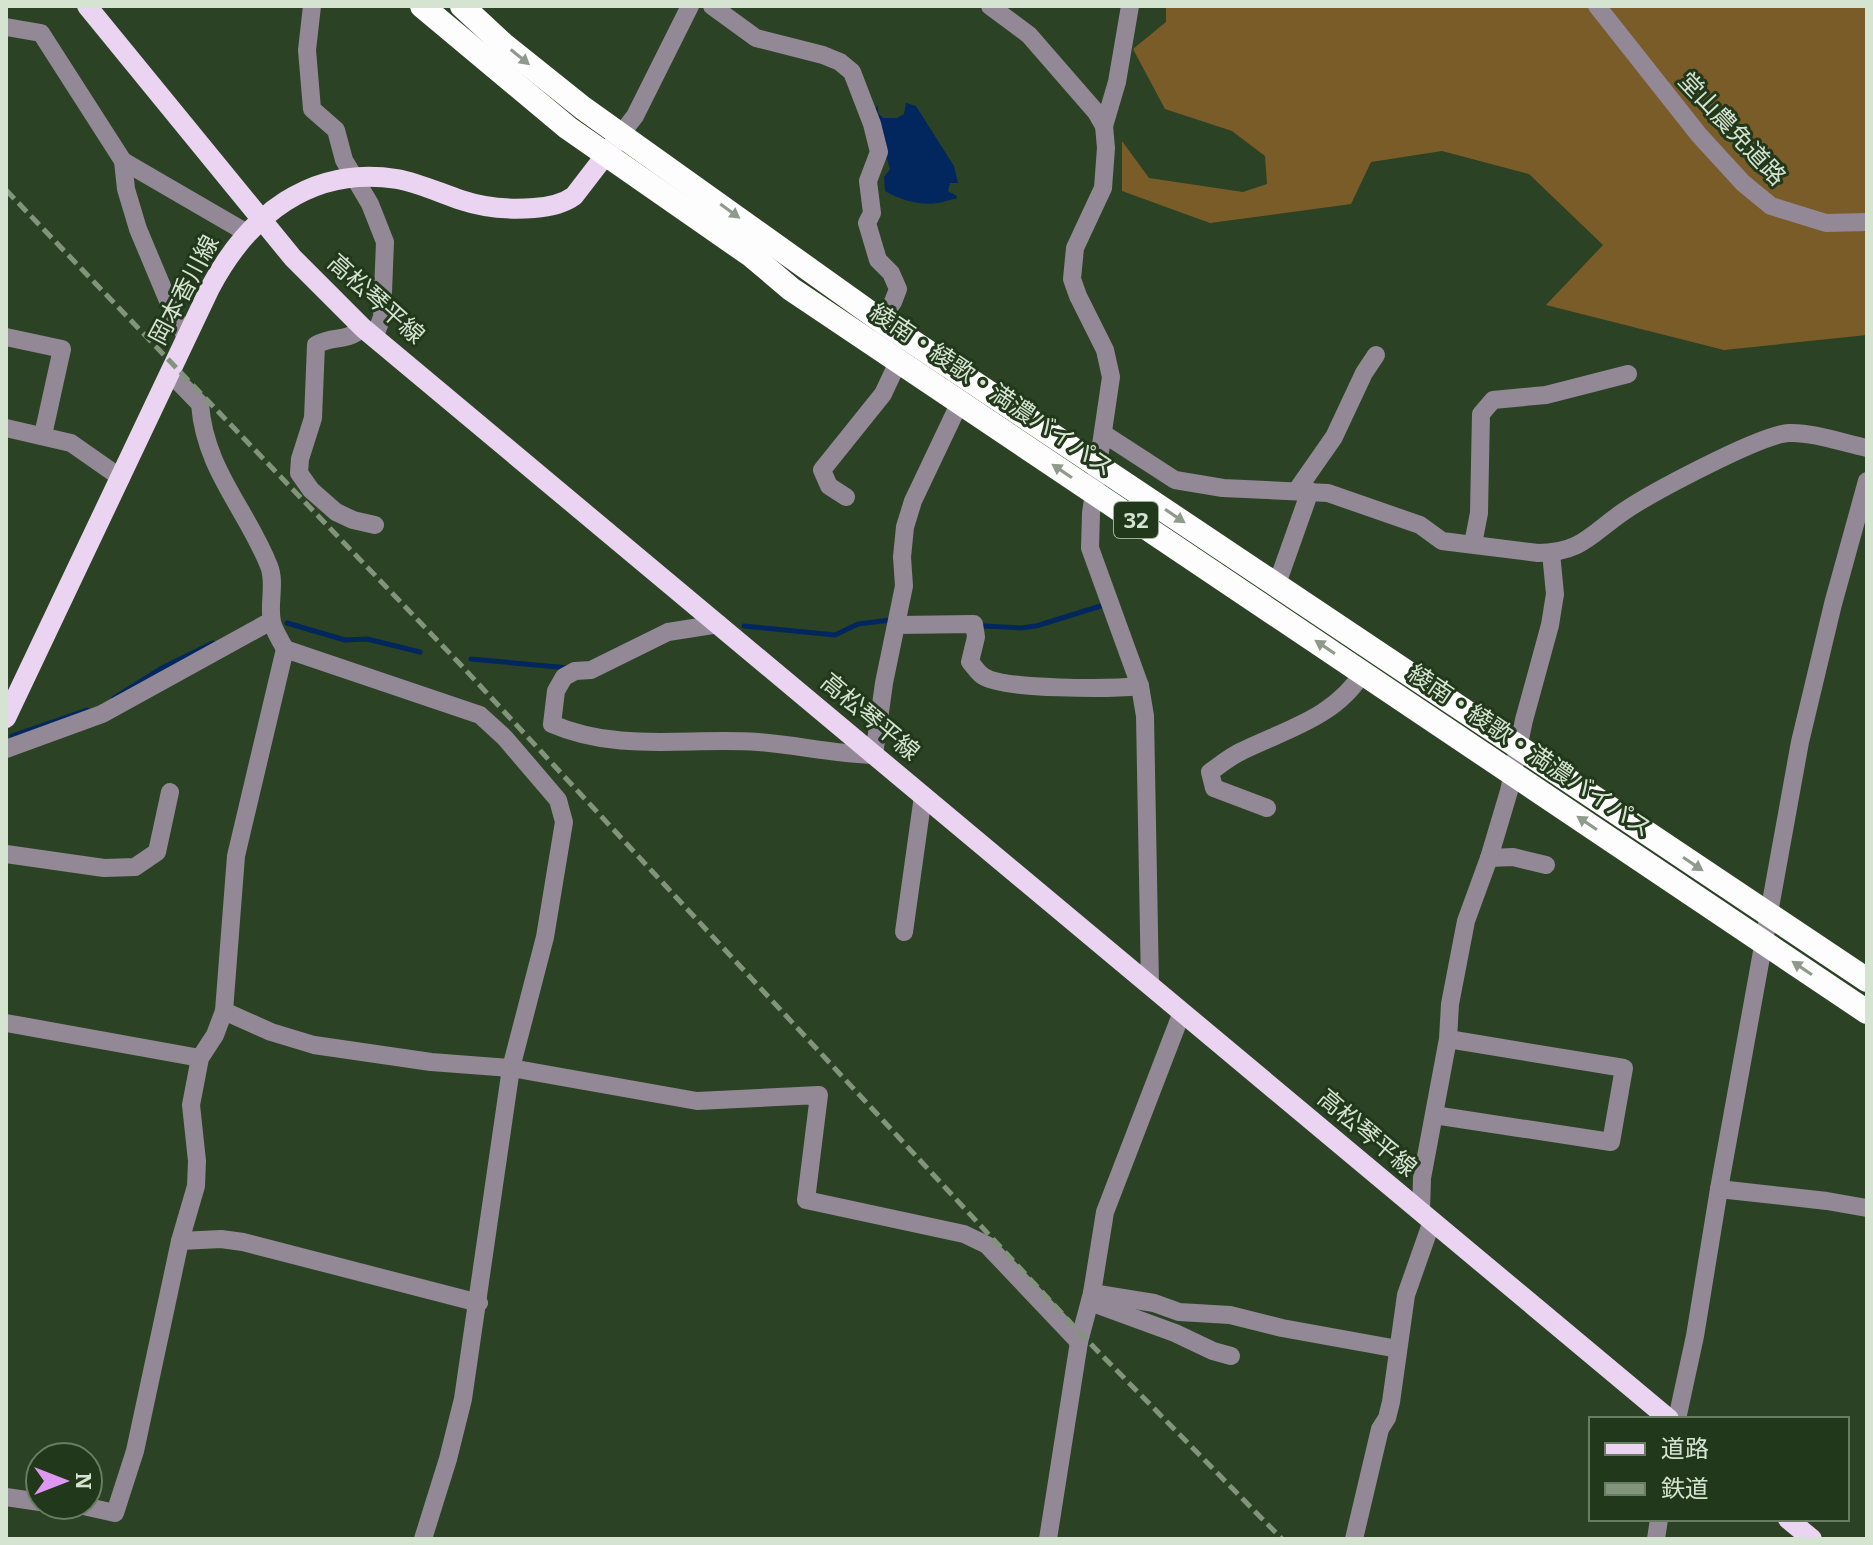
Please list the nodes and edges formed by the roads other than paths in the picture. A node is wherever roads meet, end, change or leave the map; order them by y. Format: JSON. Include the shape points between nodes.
{"nodes":[{"id":1,"x":87,"y":6,"type":"edge"},
{"id":2,"x":312,"y":6,"type":"edge"},
{"id":3,"x":422,"y":6,"type":"edge"},
{"id":4,"x":462,"y":6,"type":"edge"},
{"id":5,"x":690,"y":6,"type":"edge"},
{"id":6,"x":712,"y":6,"type":"edge"},
{"id":7,"x":990,"y":6,"type":"edge"},
{"id":8,"x":1130,"y":6,"type":"edge"},
{"id":9,"x":1597,"y":6,"type":"edge"},
{"id":10,"x":6,"y":27,"type":"edge"},
{"id":11,"x":1104,"y":126,"type":"junction"},
{"id":12,"x":621,"y":134,"type":"junction"},
{"id":13,"x":607,"y":154,"type":"junction"},
{"id":14,"x":123,"y":161,"type":"junction"},
{"id":15,"x":353,"y":177,"type":"junction"},
{"id":16,"x":1867,"y":222,"type":"edge"},
{"id":17,"x":254,"y":226,"type":"junction"},
{"id":18,"x":880,"y":320,"type":"junction"},
{"id":19,"x":369,"y":332,"type":"junction"},
{"id":20,"x":6,"y":337,"type":"edge"},
{"id":21,"x":186,"y":337,"type":"junction"},
{"id":22,"x":1376,"y":355,"type":"dead end"},
{"id":23,"x":898,"y":362,"type":"junction"},
{"id":24,"x":170,"y":373,"type":"junction"},
{"id":25,"x":1628,"y":374,"type":"dead end"},
{"id":26,"x":960,"y":402,"type":"junction"},
{"id":27,"x":6,"y":428,"type":"edge"},
{"id":28,"x":1104,"y":434,"type":"junction"},
{"id":29,"x":43,"y":435,"type":"junction"},
{"id":30,"x":1867,"y":448,"type":"edge"},
{"id":31,"x":1098,"y":466,"type":"junction"},
{"id":32,"x":121,"y":478,"type":"junction"},
{"id":33,"x":1867,"y":481,"type":"edge"},
{"id":34,"x":1304,"y":490,"type":"junction"},
{"id":35,"x":1094,"y":492,"type":"junction"},
{"id":36,"x":846,"y":497,"type":"dead end"},
{"id":37,"x":375,"y":525,"type":"dead end"},
{"id":38,"x":1473,"y":544,"type":"junction"},
{"id":39,"x":1551,"y":553,"type":"junction"},
{"id":40,"x":1277,"y":584,"type":"junction"},
{"id":41,"x":271,"y":621,"type":"junction"},
{"id":42,"x":719,"y":624,"type":"junction"},
{"id":43,"x":897,"y":625,"type":"junction"},
{"id":44,"x":285,"y":649,"type":"junction"},
{"id":45,"x":1363,"y":672,"type":"junction"},
{"id":46,"x":1140,"y":686,"type":"junction"},
{"id":47,"x":6,"y":718,"type":"edge"},
{"id":48,"x":1518,"y":746,"type":"junction"},
{"id":49,"x":6,"y":749,"type":"edge"},
{"id":50,"x":874,"y":755,"type":"junction"},
{"id":51,"x":1513,"y":772,"type":"junction"},
{"id":52,"x":170,"y":792,"type":"dead end"},
{"id":53,"x":923,"y":796,"type":"junction"},
{"id":54,"x":1267,"y":808,"type":"dead end"},
{"id":55,"x":6,"y":854,"type":"edge"},
{"id":56,"x":1489,"y":858,"type":"junction"},
{"id":57,"x":1546,"y":865,"type":"dead end"},
{"id":58,"x":1768,"y":914,"type":"junction"},
{"id":59,"x":904,"y":932,"type":"dead end"},
{"id":60,"x":1764,"y":943,"type":"junction"},
{"id":61,"x":1867,"y":980,"type":"edge"},
{"id":62,"x":1150,"y":985,"type":"junction"},
{"id":63,"x":224,"y":1011,"type":"junction"},
{"id":64,"x":1182,"y":1012,"type":"junction"},
{"id":65,"x":1867,"y":1012,"type":"edge"},
{"id":66,"x":6,"y":1023,"type":"edge"},
{"id":67,"x":1448,"y":1039,"type":"junction"},
{"id":68,"x":200,"y":1058,"type":"junction"},
{"id":69,"x":511,"y":1068,"type":"junction"},
{"id":70,"x":1434,"y":1115,"type":"junction"},
{"id":71,"x":1719,"y":1189,"type":"junction"},
{"id":72,"x":1867,"y":1208,"type":"edge"},
{"id":73,"x":1426,"y":1216,"type":"junction"},
{"id":74,"x":180,"y":1241,"type":"junction"},
{"id":75,"x":1091,"y":1298,"type":"junction"},
{"id":76,"x":479,"y":1303,"type":"junction"},
{"id":77,"x":1079,"y":1342,"type":"junction"},
{"id":78,"x":1398,"y":1349,"type":"junction"},
{"id":79,"x":1231,"y":1356,"type":"dead end"},
{"id":80,"x":1667,"y":1417,"type":"edge"},
{"id":81,"x":1677,"y":1417,"type":"edge"},
{"id":82,"x":104,"y":1511,"type":"edge"},
{"id":83,"x":1790,"y":1521,"type":"edge"},
{"id":84,"x":423,"y":1539,"type":"edge"},
{"id":85,"x":1048,"y":1539,"type":"edge"},
{"id":86,"x":1354,"y":1539,"type":"edge"},
{"id":87,"x":1812,"y":1539,"type":"edge"}],
"edges":[{"from":1,"to":17,"type":"main road","name":"高松琴平線"},
{"from":2,"to":15,"type":"street","via":[[307,50],[312,109],[336,130]]},
{"from":3,"to":13,"type":"highway","name":"綾南・綾歌・満濃バイパス","number":"32","via":[[568,128]]},
{"from":4,"to":12,"type":"highway","name":"綾南・綾歌・満濃バイパス","number":"32","one_way":true},
{"from":5,"to":12,"type":"street"},
{"from":6,"to":18,"type":"street","via":[[756,38],[823,55],[852,72],[879,152],[868,181],[872,213],[867,223],[878,260],[898,289]]},
{"from":7,"to":11,"type":"street","via":[[1029,35]]},
{"from":8,"to":11,"type":"street"},
{"from":9,"to":16,"type":"street","name":"堂山農免道路","via":[[1699,135],[1771,206],[1826,223]]},
{"from":10,"to":14,"type":"street","via":[[41,33]]},
{"from":11,"to":28,"type":"street","via":[[1103,188],[1075,248],[1072,279],[1105,350],[1111,377]]},
{"from":12,"to":13,"type":"main road","name":"岡本香川線"},
{"from":12,"to":18,"type":"highway","name":"綾南・綾歌・満濃バイパス","number":"32","one_way":true},
{"from":13,"to":15,"type":"main road","name":"岡本香川線","via":[[574,196],[545,207],[489,207],[398,179]]},
{"from":13,"to":23,"type":"highway","name":"綾南・綾歌・満濃バイパス","number":"32"},
{"from":14,"to":17,"type":"street"},
{"from":14,"to":21,"type":"street","via":[[138,229]]},
{"from":15,"to":17,"type":"main road","name":"岡本香川線","via":[[312,186]]},
{"from":15,"to":19,"type":"street","via":[[385,242],[382,317]]},
{"from":17,"to":19,"type":"main road","name":"高松琴平線"},
{"from":17,"to":21,"type":"main road","name":"岡本香川線","via":[[227,257]]},
{"from":18,"to":23,"type":"street"},
{"from":18,"to":31,"type":"highway","name":"綾南・綾歌・満濃バイパス","number":"32"},
{"from":19,"to":37,"type":"street","via":[[316,345],[313,418],[299,473],[336,512]]},
{"from":19,"to":42,"type":"main road","name":"高松琴平線"},
{"from":20,"to":29,"type":"street","via":[[62,349]]},
{"from":21,"to":24,"type":"main road","name":"岡本香川線"},
{"from":22,"to":34,"type":"street"},
{"from":23,"to":26,"type":"highway","name":"綾南・綾歌・満濃バイパス","number":"32"},
{"from":23,"to":36,"type":"street","via":[[883,394],[822,470],[829,486]]},
{"from":24,"to":32,"type":"main road","name":"岡本香川線"},
{"from":24,"to":41,"type":"street","via":[[200,404],[213,462],[271,571]]},
{"from":25,"to":38,"type":"street","via":[[1546,395],[1493,400],[1481,414],[1479,513]]},
{"from":35,"to":26,"type":"highway","name":"綾南・綾歌・満濃バイパス","number":"32","one_way":true},
{"from":26,"to":43,"type":"street","via":[[905,527]]},
{"from":27,"to":29,"type":"street"},
{"from":28,"to":31,"type":"street"},
{"from":28,"to":34,"type":"street","via":[[1175,480],[1223,488]]},
{"from":29,"to":32,"type":"street","via":[[71,443]]},
{"from":30,"to":39,"type":"street","via":[[1790,433],[1772,436],[1624,511],[1578,547]]},
{"from":31,"to":35,"type":"street"},
{"from":31,"to":40,"type":"highway","name":"綾南・綾歌・満濃バイパス","number":"32","one_way":true},
{"from":32,"to":47,"type":"main road","name":"岡本香川線"},
{"from":33,"to":58,"type":"street","via":[[1800,742]]},
{"from":34,"to":38,"type":"street","via":[[1328,493],[1420,525],[1442,541]]},
{"from":34,"to":40,"type":"street"},
{"from":45,"to":35,"type":"highway","name":"綾南・綾歌・満濃バイパス","number":"32","one_way":true},
{"from":35,"to":46,"type":"street","via":[[1090,548]]},
{"from":38,"to":39,"type":"street"},
{"from":39,"to":48,"type":"street","via":[[1553,610]]},
{"from":40,"to":48,"type":"highway","name":"綾南・綾歌・満濃バイパス","number":"32"},
{"from":41,"to":44,"type":"street"},
{"from":41,"to":49,"type":"street","via":[[102,714]]},
{"from":42,"to":50,"type":"main road","name":"高松琴平線"},
{"from":42,"to":50,"type":"street","via":[[668,632],[591,670],[564,677],[556,691],[552,724],[577,735],[640,743],[757,742]]},
{"from":43,"to":46,"type":"street","via":[[974,624],[970,662],[984,677],[1009,684]]},
{"from":43,"to":50,"type":"street"},
{"from":44,"to":63,"type":"street","via":[[236,856]]},
{"from":44,"to":69,"type":"street","via":[[480,715],[558,800],[564,822],[545,937]]},
{"from":45,"to":51,"type":"highway","name":"綾南・綾歌・満濃バイパス","number":"32"},
{"from":45,"to":54,"type":"street","via":[[1345,697],[1310,722],[1239,752],[1210,772],[1214,788]]},
{"from":46,"to":62,"type":"street"},
{"from":48,"to":51,"type":"street"},
{"from":48,"to":58,"type":"highway","name":"綾南・綾歌・満濃バイパス","number":"32","one_way":true},
{"from":50,"to":53,"type":"main road","name":"高松琴平線"},
{"from":51,"to":56,"type":"street"},
{"from":60,"to":51,"type":"highway","name":"綾南・綾歌・満濃バイパス","number":"32","one_way":true},
{"from":52,"to":55,"type":"street","via":[[157,852],[135,867],[104,868]]},
{"from":53,"to":59,"type":"street"},
{"from":53,"to":62,"type":"main road","name":"高松琴平線"},
{"from":56,"to":57,"type":"street"},
{"from":56,"to":67,"type":"street","via":[[1466,921]]},
{"from":58,"to":60,"type":"street"},
{"from":58,"to":61,"type":"highway","name":"綾南・綾歌・満濃バイパス","number":"32"},
{"from":65,"to":60,"type":"highway","name":"綾南・綾歌・満濃バイパス","number":"32","one_way":true},
{"from":60,"to":71,"type":"street"},
{"from":62,"to":64,"type":"main road","name":"高松琴平線"},
{"from":63,"to":68,"type":"street"},
{"from":63,"to":69,"type":"street","via":[[314,1045]]},
{"from":64,"to":73,"type":"main road","name":"高松琴平線"},
{"from":64,"to":75,"type":"street","via":[[1105,1212]]},
{"from":66,"to":68,"type":"street"},
{"from":67,"to":70,"type":"street"},
{"from":67,"to":70,"type":"street","via":[[1624,1068],[1611,1142]]},
{"from":68,"to":74,"type":"street","via":[[191,1105],[196,1186]]},
{"from":69,"to":76,"type":"street"},
{"from":69,"to":77,"type":"street","via":[[697,1101],[819,1095],[806,1200],[964,1234],[987,1245]]},
{"from":70,"to":73,"type":"street","via":[[1422,1178]]},
{"from":71,"to":72,"type":"street"},
{"from":71,"to":81,"type":"street"},
{"from":73,"to":78,"type":"street"},
{"from":73,"to":80,"type":"main road","name":"高松琴平線"},
{"from":74,"to":76,"type":"street","via":[[243,1242]]},
{"from":74,"to":82,"type":"street","via":[[135,1451],[115,1513]]},
{"from":75,"to":77,"type":"street"},
{"from":75,"to":78,"type":"street","via":[[1230,1315]]},
{"from":75,"to":79,"type":"street"},
{"from":76,"to":84,"type":"street","via":[[463,1399]]},
{"from":77,"to":85,"type":"street"},
{"from":78,"to":86,"type":"street","via":[[1387,1418]]},
{"from":83,"to":87,"type":"main road"}]}
